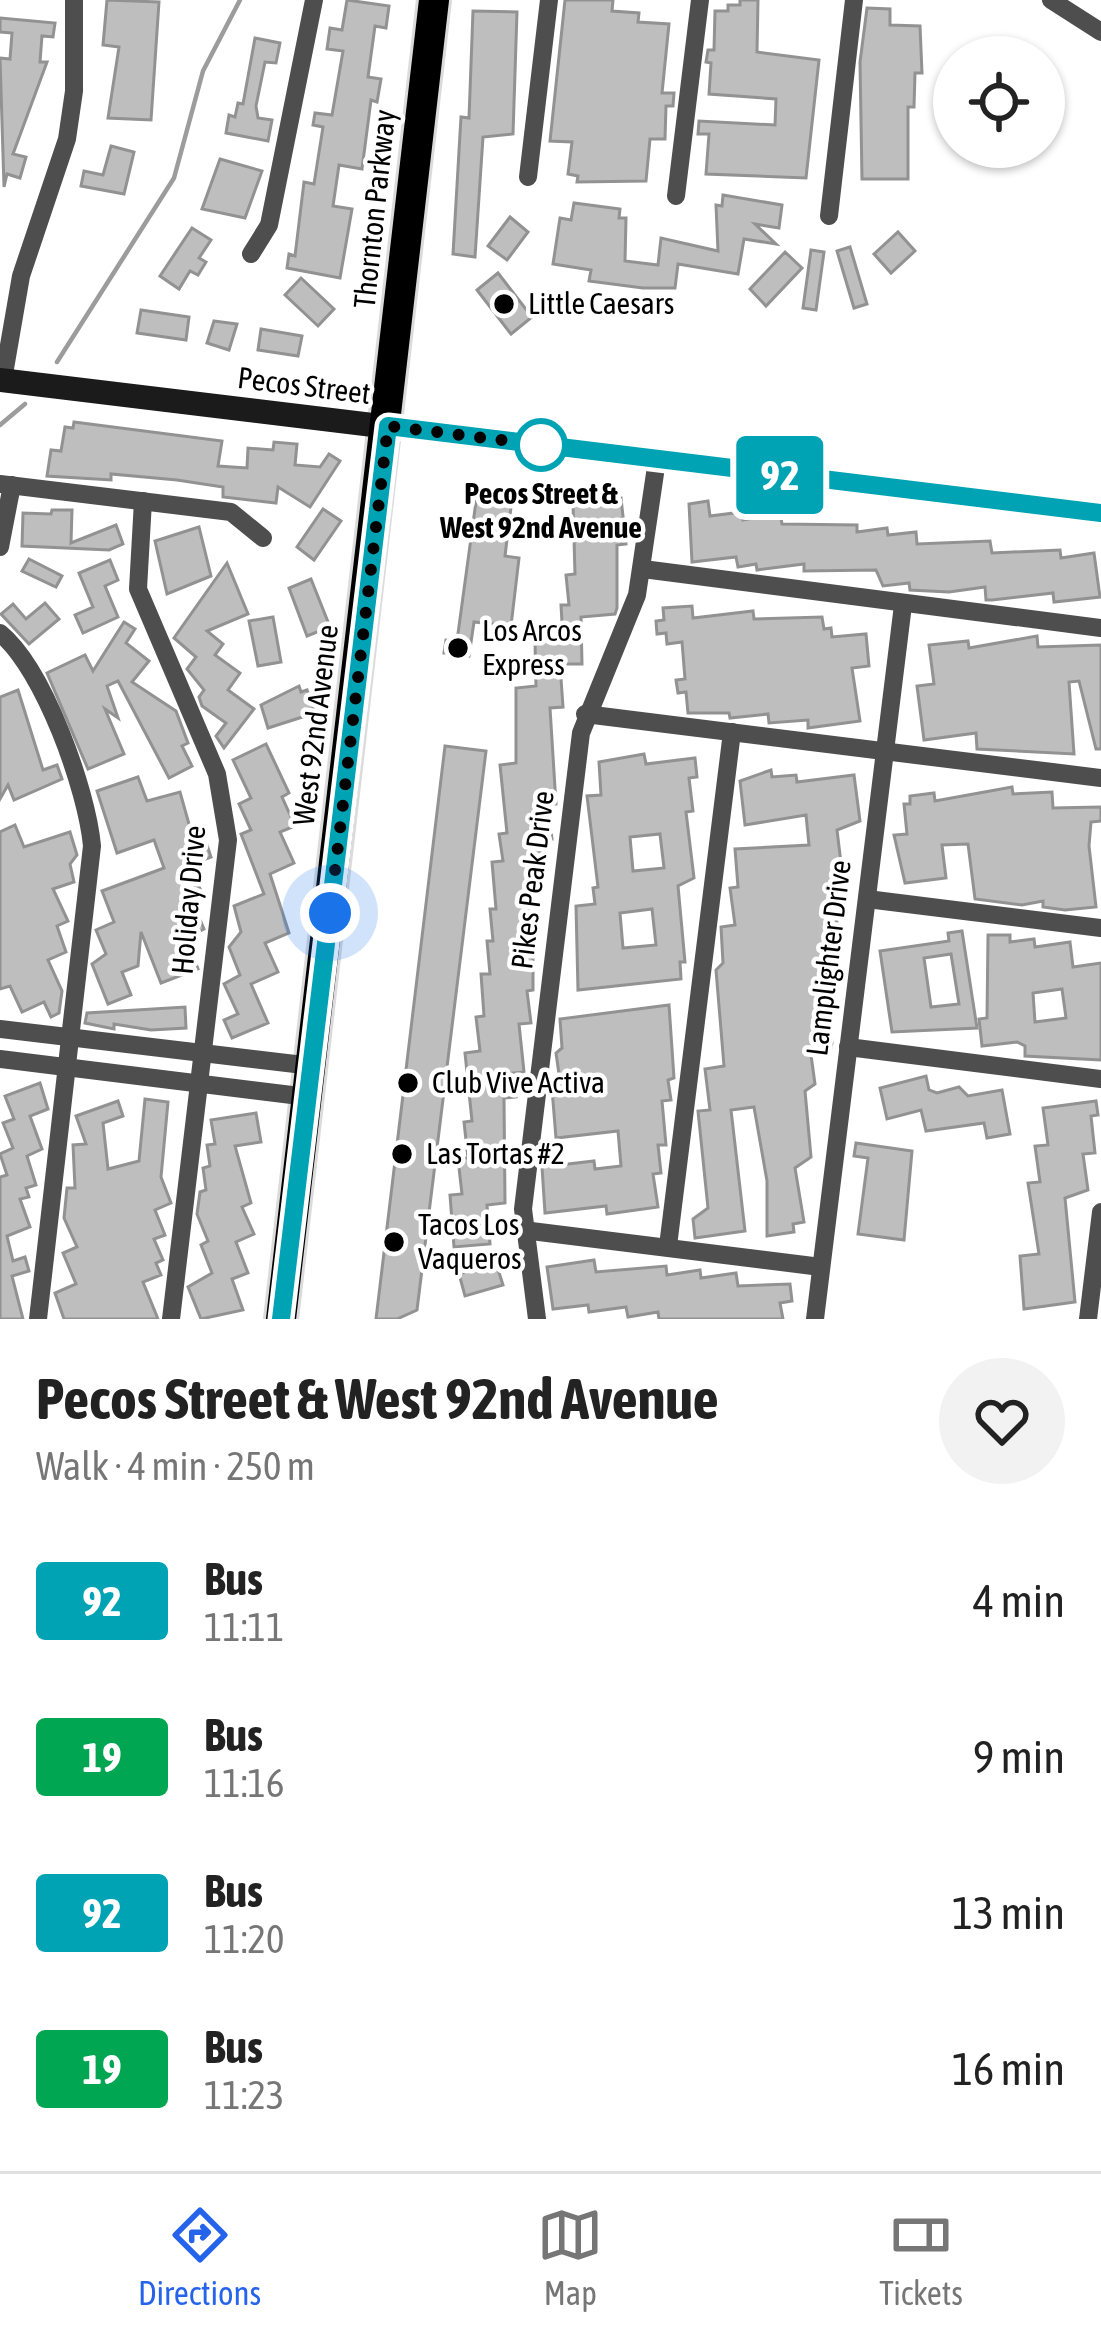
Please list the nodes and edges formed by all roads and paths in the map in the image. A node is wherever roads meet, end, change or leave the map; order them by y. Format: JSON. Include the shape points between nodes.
{"nodes":[{"id":1,"x":74,"y":0,"type":"edge"},
{"id":2,"x":314,"y":0,"type":"edge"},
{"id":3,"x":434,"y":0,"type":"edge"},
{"id":4,"x":549,"y":0,"type":"edge"},
{"id":5,"x":700,"y":0,"type":"edge"},
{"id":6,"x":854,"y":0,"type":"edge"},
{"id":7,"x":1051,"y":0,"type":"edge"},
{"id":8,"x":1101,"y":32,"type":"edge"},
{"id":9,"x":528,"y":177,"type":"dead end"},
{"id":10,"x":676,"y":196,"type":"dead end"},
{"id":11,"x":829,"y":216,"type":"dead end"},
{"id":12,"x":250,"y":254,"type":"dead end"},
{"id":13,"x":2,"y":380,"type":"edge"},
{"id":14,"x":388,"y":426,"type":"junction"},
{"id":15,"x":657,"y":460,"type":"junction"},
{"id":16,"x":6,"y":485,"type":"edge"},
{"id":17,"x":143,"y":501,"type":"junction"},
{"id":18,"x":1101,"y":513,"type":"edge"},
{"id":19,"x":263,"y":538,"type":"dead end"},
{"id":20,"x":0,"y":547,"type":"edge"},
{"id":21,"x":643,"y":568,"type":"junction"},
{"id":22,"x":903,"y":605,"type":"junction"},
{"id":23,"x":1101,"y":628,"type":"edge"},
{"id":24,"x":0,"y":633,"type":"edge"},
{"id":25,"x":585,"y":714,"type":"junction"},
{"id":26,"x":732,"y":732,"type":"junction"},
{"id":27,"x":885,"y":751,"type":"junction"},
{"id":28,"x":1101,"y":778,"type":"edge"},
{"id":29,"x":867,"y":899,"type":"junction"},
{"id":30,"x":1101,"y":928,"type":"edge"},
{"id":31,"x":0,"y":1029,"type":"edge"},
{"id":32,"x":72,"y":1037,"type":"junction"},
{"id":33,"x":848,"y":1047,"type":"junction"},
{"id":34,"x":202,"y":1053,"type":"junction"},
{"id":35,"x":0,"y":1059,"type":"edge"},
{"id":36,"x":68,"y":1067,"type":"junction"},
{"id":37,"x":1101,"y":1079,"type":"edge"},
{"id":38,"x":310,"y":1082,"type":"junction"},
{"id":39,"x":199,"y":1083,"type":"junction"},
{"id":40,"x":1101,"y":1212,"type":"edge"},
{"id":41,"x":523,"y":1230,"type":"junction"},
{"id":42,"x":668,"y":1246,"type":"junction"},
{"id":43,"x":821,"y":1267,"type":"junction"},
{"id":44,"x":38,"y":1319,"type":"edge"},
{"id":45,"x":171,"y":1319,"type":"edge"},
{"id":46,"x":281,"y":1319,"type":"edge"},
{"id":47,"x":538,"y":1319,"type":"edge"},
{"id":48,"x":815,"y":1319,"type":"edge"},
{"id":49,"x":1088,"y":1319,"type":"edge"}],
"edges":[{"from":1,"to":13,"type":"street","via":[[67,139],[21,277]]},
{"from":2,"to":12,"type":"street","via":[[269,225]]},
{"from":3,"to":14,"type":"main road","name":"Thornton Parkway"},
{"from":4,"to":9,"type":"street"},
{"from":5,"to":10,"type":"street"},
{"from":6,"to":11,"type":"street"},
{"from":7,"to":8,"type":"street"},
{"from":13,"to":14,"type":"main road","name":"Pecos Street"},
{"from":14,"to":15,"type":"main road","name":"Pecos Street"},
{"from":14,"to":38,"type":"main road","name":"West 92nd Avenue"},
{"from":15,"to":18,"type":"main road","name":"Pecos Street"},
{"from":15,"to":21,"type":"street","name":"Pikes Peak Drive"},
{"from":16,"to":17,"type":"street"},
{"from":16,"to":20,"type":"street"},
{"from":17,"to":19,"type":"street","via":[[231,512]]},
{"from":17,"to":34,"type":"street","name":"Holiday Drive","via":[[143,609],[218,774],[228,818]]},
{"from":21,"to":22,"type":"street"},
{"from":21,"to":25,"type":"street","name":"Pikes Peak Drive","via":[[621,642]]},
{"from":22,"to":23,"type":"street"},
{"from":22,"to":27,"type":"street","name":"Lamplighter Drive"},
{"from":24,"to":32,"type":"street","via":[[26,664],[63,744],[91,833]]},
{"from":25,"to":26,"type":"street"},
{"from":25,"to":41,"type":"street","name":"Pikes Peak Drive"},
{"from":26,"to":27,"type":"street"},
{"from":26,"to":42,"type":"street"},
{"from":27,"to":28,"type":"street"},
{"from":27,"to":29,"type":"street","name":"Lamplighter Drive"},
{"from":29,"to":30,"type":"street"},
{"from":29,"to":33,"type":"street","name":"Lamplighter Drive"},
{"from":31,"to":32,"type":"street"},
{"from":32,"to":34,"type":"street"},
{"from":32,"to":36,"type":"street"},
{"from":33,"to":37,"type":"street"},
{"from":33,"to":43,"type":"street","name":"Lamplighter Drive"},
{"from":34,"to":38,"type":"street"},
{"from":34,"to":39,"type":"street","name":"Holiday Drive"},
{"from":35,"to":36,"type":"street"},
{"from":36,"to":39,"type":"street"},
{"from":36,"to":44,"type":"street"},
{"from":38,"to":39,"type":"street"},
{"from":38,"to":46,"type":"main road","name":"West 92nd Avenue"},
{"from":39,"to":45,"type":"street","name":"Holiday Drive"},
{"from":40,"to":49,"type":"street"},
{"from":41,"to":42,"type":"street"},
{"from":41,"to":47,"type":"street","name":"Pikes Peak Drive"},
{"from":42,"to":43,"type":"street"},
{"from":43,"to":48,"type":"street","name":"Lamplighter Drive"}]}
